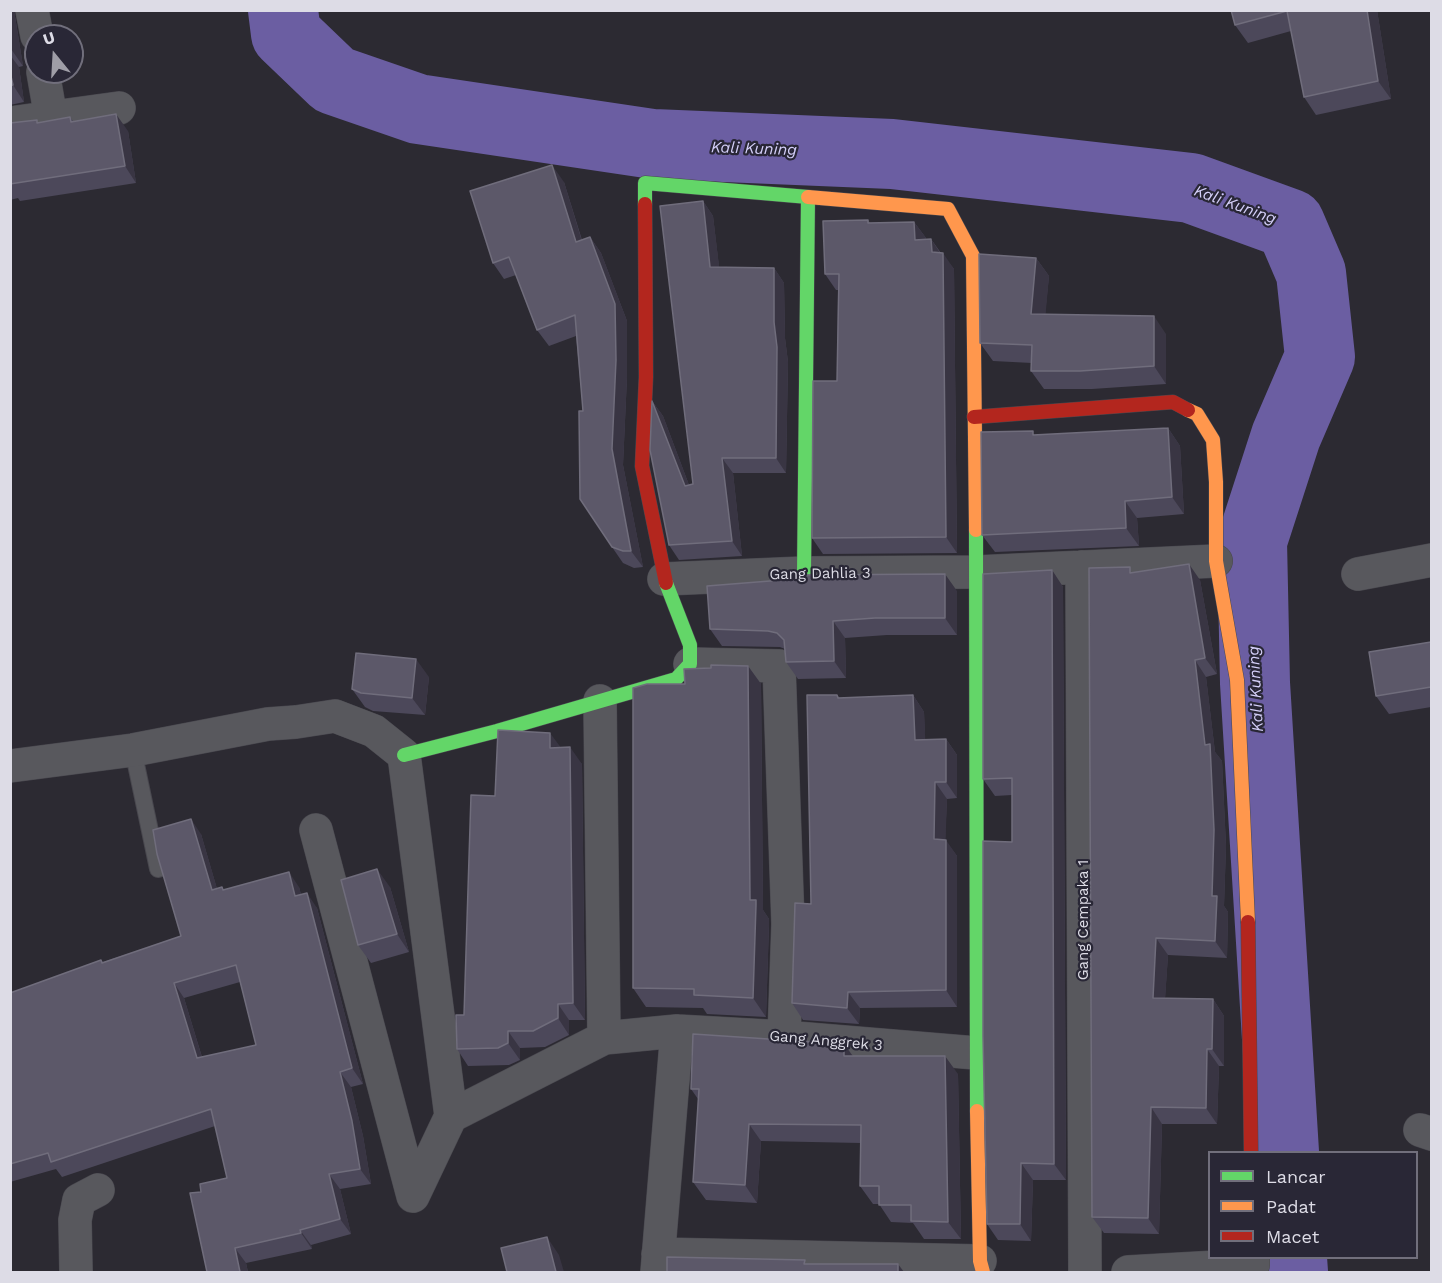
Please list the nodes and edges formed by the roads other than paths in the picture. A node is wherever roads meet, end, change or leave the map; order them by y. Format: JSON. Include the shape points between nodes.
{"nodes":[{"id":1,"x":45,"y":84,"type":"edge"},
{"id":2,"x":119,"y":108,"type":"dead end"},
{"id":3,"x":51,"y":117,"type":"junction"},
{"id":4,"x":10,"y":123,"type":"edge"},
{"id":5,"x":808,"y":197,"type":"junction"},
{"id":6,"x":974,"y":417,"type":"junction"},
{"id":7,"x":1431,"y":560,"type":"edge"},
{"id":8,"x":1216,"y":561,"type":"junction"},
{"id":9,"x":1082,"y":567,"type":"junction"},
{"id":10,"x":976,"y":572,"type":"junction"},
{"id":11,"x":804,"y":573,"type":"junction"},
{"id":12,"x":1358,"y":574,"type":"dead end"},
{"id":13,"x":664,"y":579,"type":"junction"},
{"id":14,"x":690,"y":664,"type":"junction"},
{"id":15,"x":600,"y":701,"type":"junction"},
{"id":16,"x":133,"y":750,"type":"junction"},
{"id":17,"x":404,"y":755,"type":"junction"},
{"id":18,"x":10,"y":766,"type":"edge"},
{"id":19,"x":316,"y":830,"type":"dead end"},
{"id":20,"x":158,"y":870,"type":"edge"},
{"id":21,"x":677,"y":1030,"type":"junction"},
{"id":22,"x":784,"y":1037,"type":"junction"},
{"id":23,"x":604,"y":1038,"type":"junction"},
{"id":24,"x":976,"y":1053,"type":"junction"},
{"id":25,"x":451,"y":1116,"type":"junction"},
{"id":26,"x":1251,"y":1151,"type":"edge"},
{"id":27,"x":98,"y":1190,"type":"dead end"},
{"id":28,"x":657,"y":1263,"type":"edge"},
{"id":29,"x":1253,"y":1265,"type":"edge"},
{"id":30,"x":981,"y":1267,"type":"edge"},
{"id":31,"x":76,"y":1272,"type":"edge"},
{"id":32,"x":1085,"y":1272,"type":"edge"},
{"id":33,"x":1128,"y":1272,"type":"edge"}],
"edges":[{"from":1,"to":3,"type":"street"},
{"from":2,"to":3,"type":"street"},
{"from":3,"to":4,"type":"street"},
{"from":5,"to":6,"type":"street","via":[[948,209],[973,256]]},
{"from":5,"to":11,"type":"street"},
{"from":5,"to":13,"type":"street","via":[[645,183],[646,377],[642,466]]},
{"from":6,"to":8,"type":"street","via":[[1173,402],[1197,414],[1212,440]]},
{"from":6,"to":10,"type":"street"},
{"from":7,"to":12,"type":"street"},
{"from":8,"to":9,"type":"street","name":"Gang Dahlia 3"},
{"from":8,"to":26,"type":"street","via":[[1237,680],[1249,950]]},
{"from":9,"to":10,"type":"street","name":"Gang Dahlia 3"},
{"from":9,"to":32,"type":"street","name":"Gang Cempaka 1"},
{"from":10,"to":11,"type":"street","name":"Gang Dahlia 3"},
{"from":10,"to":24,"type":"street"},
{"from":11,"to":13,"type":"street","name":"Gang Dahlia 3"},
{"from":13,"to":14,"type":"street","via":[[690,645]]},
{"from":14,"to":15,"type":"street","via":[[676,679]]},
{"from":14,"to":22,"type":"street","via":[[779,666],[788,924]]},
{"from":15,"to":17,"type":"street"},
{"from":15,"to":23,"type":"street"},
{"from":16,"to":17,"type":"street","via":[[268,724],[335,716],[374,731]]},
{"from":16,"to":18,"type":"street"},
{"from":16,"to":20,"type":"lane"},
{"from":17,"to":25,"type":"street"},
{"from":19,"to":25,"type":"street","via":[[413,1196]]},
{"from":21,"to":22,"type":"street","name":"Gang Anggrek 3"},
{"from":21,"to":23,"type":"street","name":"Gang Anggrek 3"},
{"from":21,"to":28,"type":"street"},
{"from":22,"to":24,"type":"street","name":"Gang Anggrek 3"},
{"from":23,"to":25,"type":"street"},
{"from":24,"to":30,"type":"street"},
{"from":27,"to":31,"type":"street","via":[[79,1200],[75,1220]]},
{"from":28,"to":30,"type":"street"},
{"from":29,"to":33,"type":"street"}]}
